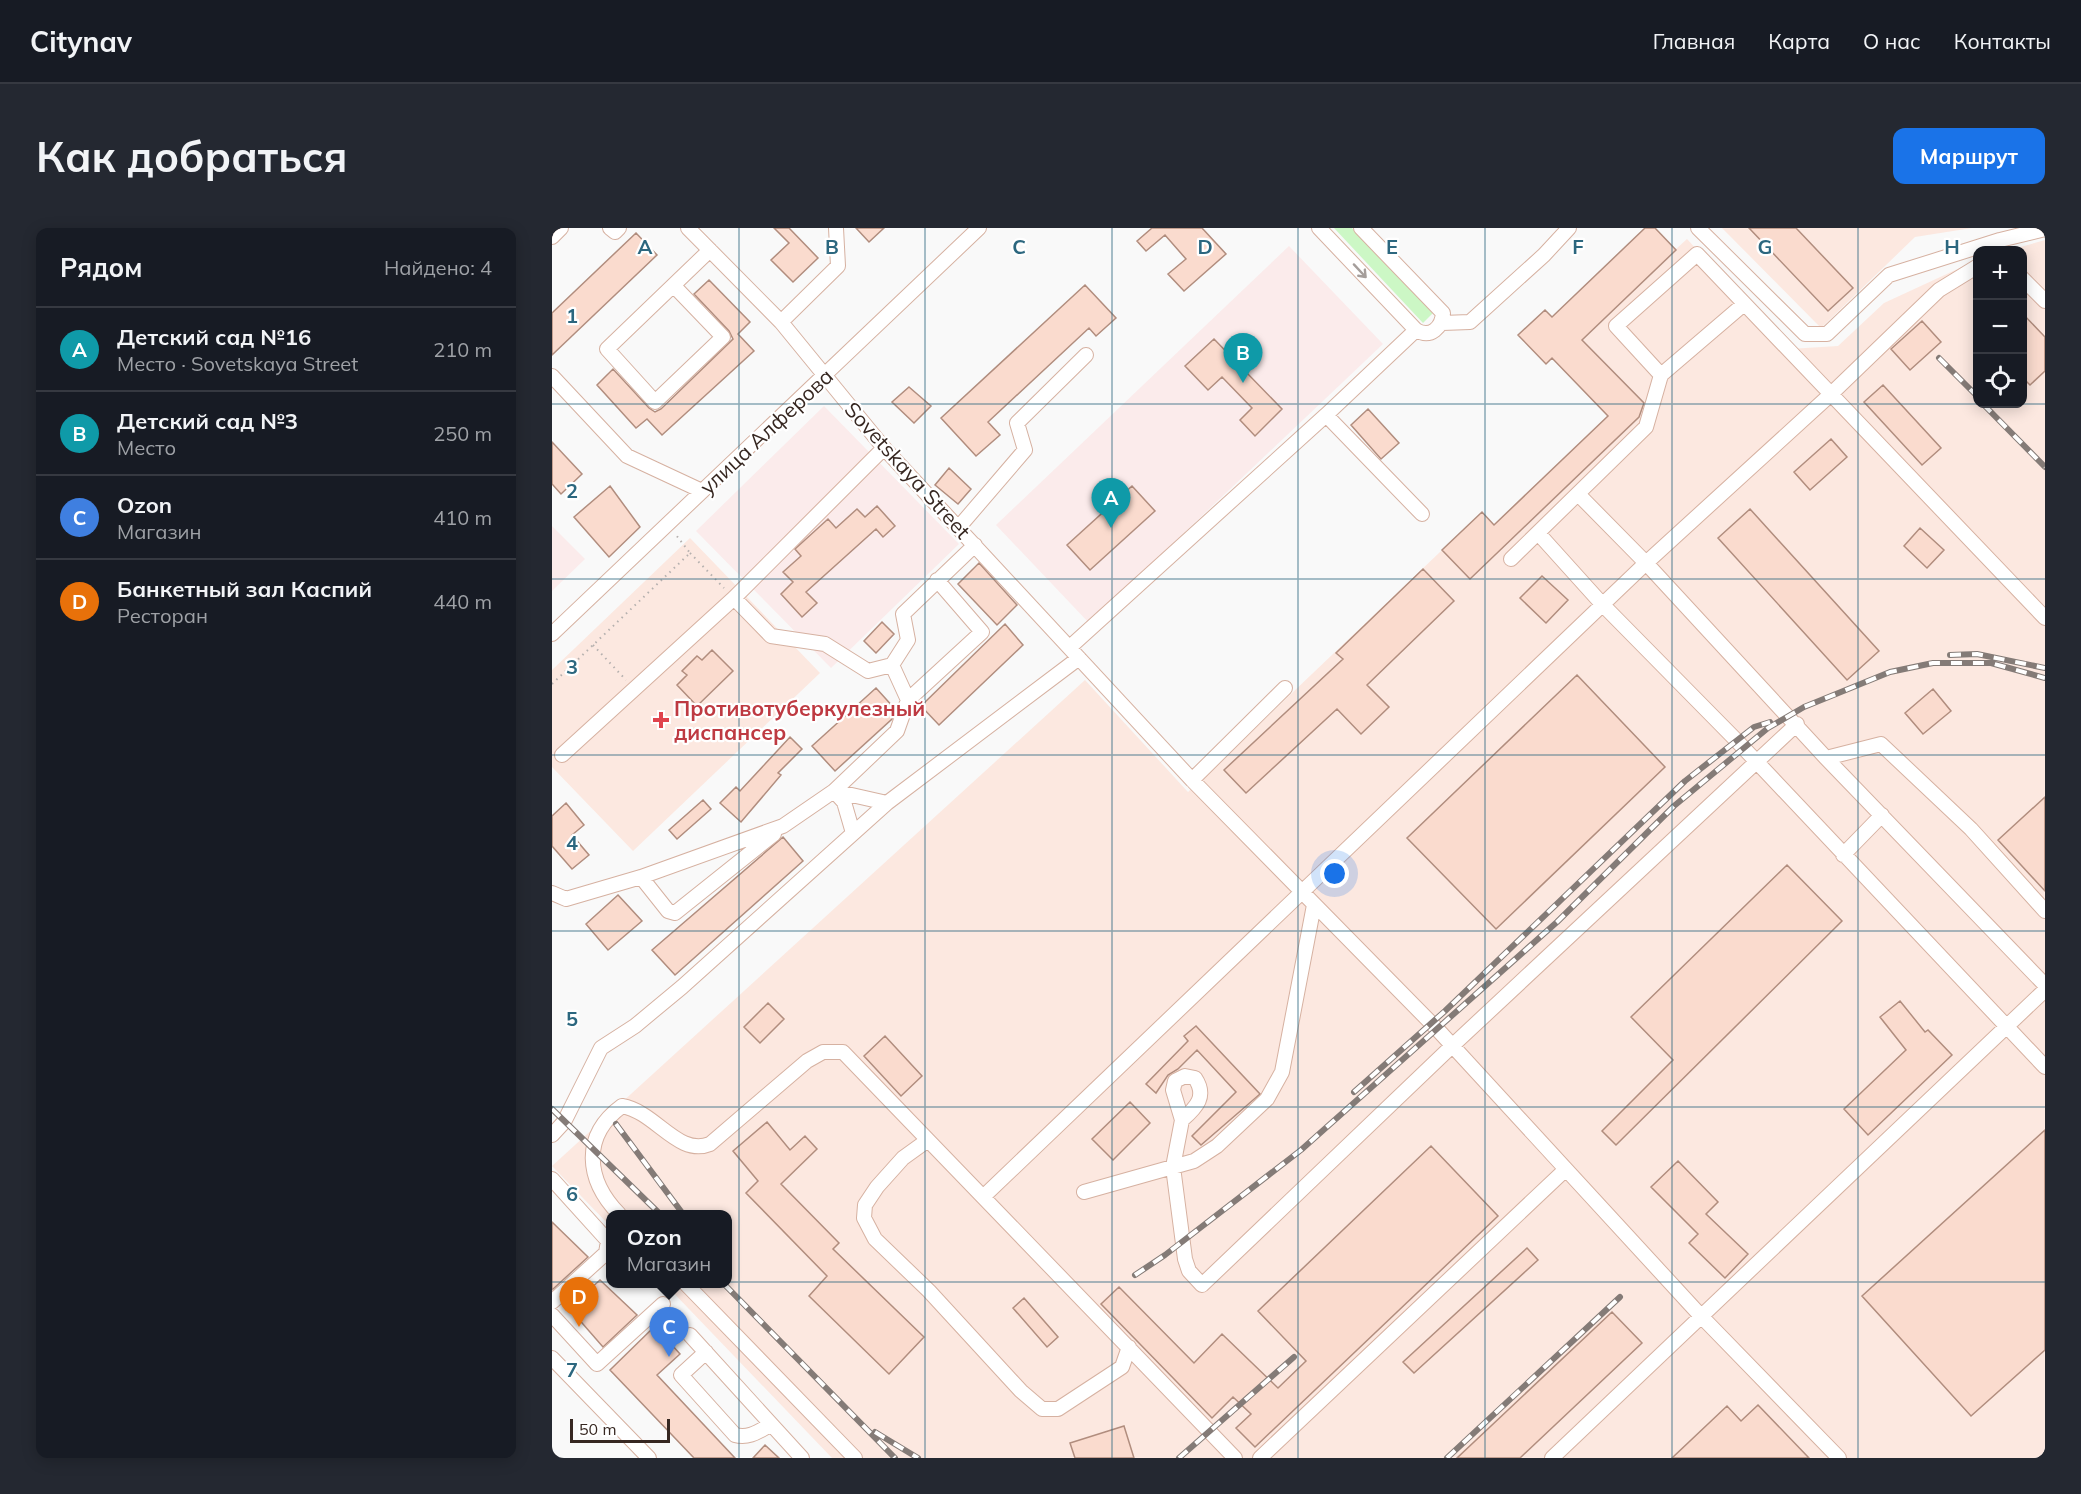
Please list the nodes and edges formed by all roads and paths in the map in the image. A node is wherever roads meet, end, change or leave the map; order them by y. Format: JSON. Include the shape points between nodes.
{"nodes":[{"id":1,"x":561,"y":228,"type":"edge"},
{"id":2,"x":610,"y":228,"type":"edge"},
{"id":3,"x":619,"y":228,"type":"edge"},
{"id":4,"x":836,"y":228,"type":"edge"},
{"id":5,"x":979,"y":228,"type":"edge"},
{"id":6,"x":1320,"y":228,"type":"edge"},
{"id":7,"x":1361,"y":228,"type":"edge"},
{"id":8,"x":1569,"y":228,"type":"edge"},
{"id":9,"x":1698,"y":228,"type":"edge"},
{"id":10,"x":2045,"y":229,"type":"edge"},
{"id":11,"x":696,"y":231,"type":"edge"},
{"id":12,"x":552,"y":237,"type":"edge"},
{"id":13,"x":710,"y":250,"type":"junction"},
{"id":14,"x":1973,"y":269,"type":"edge"},
{"id":15,"x":2027,"y":283,"type":"edge"},
{"id":16,"x":674,"y":286,"type":"junction"},
{"id":17,"x":2045,"y":301,"type":"edge"},
{"id":18,"x":1744,"y":304,"type":"junction"},
{"id":19,"x":1443,"y":318,"type":"junction"},
{"id":20,"x":781,"y":322,"type":"junction"},
{"id":21,"x":1416,"y":330,"type":"junction"},
{"id":22,"x":1086,"y":356,"type":"dead end"},
{"id":23,"x":826,"y":375,"type":"junction"},
{"id":24,"x":1661,"y":375,"type":"junction"},
{"id":25,"x":552,"y":376,"type":"edge"},
{"id":26,"x":1830,"y":395,"type":"junction"},
{"id":27,"x":1326,"y":415,"type":"junction"},
{"id":28,"x":884,"y":448,"type":"junction"},
{"id":29,"x":702,"y":491,"type":"junction"},
{"id":30,"x":1578,"y":494,"type":"junction"},
{"id":31,"x":1422,"y":514,"type":"dead end"},
{"id":32,"x":667,"y":524,"type":"junction"},
{"id":33,"x":958,"y":527,"type":"junction"},
{"id":34,"x":1538,"y":533,"type":"junction"},
{"id":35,"x":975,"y":545,"type":"junction"},
{"id":36,"x":690,"y":553,"type":"junction"},
{"id":37,"x":1511,"y":559,"type":"dead end"},
{"id":38,"x":1646,"y":563,"type":"junction"},
{"id":39,"x":937,"y":580,"type":"junction"},
{"id":40,"x":734,"y":598,"type":"junction"},
{"id":41,"x":1602,"y":604,"type":"junction"},
{"id":42,"x":2045,"y":618,"type":"edge"},
{"id":43,"x":552,"y":634,"type":"edge"},
{"id":44,"x":593,"y":645,"type":"junction"},
{"id":45,"x":1075,"y":653,"type":"junction"},
{"id":46,"x":892,"y":665,"type":"junction"},
{"id":47,"x":552,"y":684,"type":"edge"},
{"id":48,"x":1285,"y":688,"type":"dead end"},
{"id":49,"x":634,"y":689,"type":"junction"},
{"id":50,"x":908,"y":700,"type":"junction"},
{"id":51,"x":1797,"y":724,"type":"junction"},
{"id":52,"x":562,"y":755,"type":"dead end"},
{"id":53,"x":1826,"y":758,"type":"junction"},
{"id":54,"x":1756,"y":762,"type":"junction"},
{"id":55,"x":1192,"y":780,"type":"junction"},
{"id":56,"x":834,"y":791,"type":"junction"},
{"id":57,"x":887,"y":803,"type":"junction"},
{"id":58,"x":1882,"y":815,"type":"junction"},
{"id":59,"x":783,"y":826,"type":"junction"},
{"id":60,"x":853,"y":833,"type":"junction"},
{"id":61,"x":1843,"y":855,"type":"junction"},
{"id":62,"x":641,"y":877,"type":"junction"},
{"id":63,"x":1301,"y":892,"type":"junction"},
{"id":64,"x":552,"y":893,"type":"edge"},
{"id":65,"x":566,"y":899,"type":"junction"},
{"id":66,"x":1314,"y":905,"type":"junction"},
{"id":67,"x":552,"y":907,"type":"edge"},
{"id":68,"x":2045,"y":911,"type":"edge"},
{"id":69,"x":2045,"y":988,"type":"edge"},
{"id":70,"x":2007,"y":1026,"type":"junction"},
{"id":71,"x":1452,"y":1046,"type":"junction"},
{"id":72,"x":2045,"y":1067,"type":"edge"},
{"id":73,"x":1182,"y":1120,"type":"dead end"},
{"id":74,"x":552,"y":1135,"type":"edge"},
{"id":75,"x":928,"y":1140,"type":"junction"},
{"id":76,"x":1173,"y":1167,"type":"junction"},
{"id":77,"x":1565,"y":1170,"type":"junction"},
{"id":78,"x":552,"y":1179,"type":"edge"},
{"id":79,"x":1084,"y":1192,"type":"dead end"},
{"id":80,"x":983,"y":1197,"type":"junction"},
{"id":81,"x":615,"y":1210,"type":"edge"},
{"id":82,"x":606,"y":1239,"type":"edge"},
{"id":83,"x":606,"y":1253,"type":"edge"},
{"id":84,"x":690,"y":1288,"type":"edge"},
{"id":85,"x":552,"y":1302,"type":"edge"},
{"id":86,"x":663,"y":1305,"type":"dead end"},
{"id":87,"x":552,"y":1315,"type":"edge"},
{"id":88,"x":1700,"y":1315,"type":"junction"},
{"id":89,"x":690,"y":1335,"type":"dead end"},
{"id":90,"x":1129,"y":1347,"type":"junction"},
{"id":91,"x":706,"y":1352,"type":"junction"},
{"id":92,"x":552,"y":1358,"type":"edge"},
{"id":93,"x":770,"y":1425,"type":"junction"},
{"id":94,"x":649,"y":1458,"type":"edge"},
{"id":95,"x":802,"y":1458,"type":"edge"},
{"id":96,"x":855,"y":1458,"type":"edge"},
{"id":97,"x":1235,"y":1458,"type":"edge"},
{"id":98,"x":1260,"y":1458,"type":"edge"},
{"id":99,"x":1552,"y":1458,"type":"edge"},
{"id":100,"x":1839,"y":1458,"type":"edge"}],
"edges":[{"from":1,"to":12,"type":"street"},
{"from":2,"to":3,"type":"street","via":[[615,232]]},
{"from":4,"to":20,"type":"street","via":[[838,266]]},
{"from":5,"to":23,"type":"street","name":"улица Алферова"},
{"from":6,"to":21,"type":"street","one_way":true},
{"from":7,"to":19,"type":"street"},
{"from":8,"to":19,"type":"street","via":[[1470,322]]},
{"from":9,"to":10,"type":"street","via":[[1805,334],[1827,334],[1889,275]]},
{"from":11,"to":13,"type":"street","name":"Sovetskaya Street"},
{"from":13,"to":16,"type":"street"},
{"from":13,"to":20,"type":"street","name":"Sovetskaya Street"},
{"from":14,"to":26,"type":"street","via":[[1939,290]]},
{"from":15,"to":17,"type":"street"},
{"from":16,"to":16,"type":"street","via":[[607,349],[655,402],[723,337]]},
{"from":18,"to":24,"type":"street"},
{"from":18,"to":24,"type":"street","via":[[1697,254],[1616,326]]},
{"from":18,"to":26,"type":"street"},
{"from":19,"to":21,"type":"street","via":[[1436,330]]},
{"from":20,"to":23,"type":"street","name":"Sovetskaya Street"},
{"from":21,"to":27,"type":"street"},
{"from":22,"to":33,"type":"street","via":[[1017,423],[1025,450]]},
{"from":23,"to":28,"type":"street","name":"Sovetskaya Street"},
{"from":23,"to":29,"type":"street","name":"улица Алферова"},
{"from":24,"to":30,"type":"street","via":[[1646,427]]},
{"from":25,"to":29,"type":"street","via":[[627,456]]},
{"from":26,"to":38,"type":"street"},
{"from":26,"to":42,"type":"street"},
{"from":27,"to":31,"type":"street"},
{"from":27,"to":45,"type":"street"},
{"from":28,"to":33,"type":"street","name":"Sovetskaya Street"},
{"from":28,"to":40,"type":"street"},
{"from":29,"to":32,"type":"street","name":"улица Алферова"},
{"from":30,"to":34,"type":"street"},
{"from":30,"to":38,"type":"street"},
{"from":32,"to":36,"type":"path"},
{"from":32,"to":43,"type":"street","name":"улица Алферова"},
{"from":33,"to":35,"type":"street","name":"Sovetskaya Street"},
{"from":34,"to":37,"type":"street"},
{"from":34,"to":41,"type":"street"},
{"from":35,"to":39,"type":"street"},
{"from":35,"to":45,"type":"street","name":"Sovetskaya Street"},
{"from":36,"to":40,"type":"path"},
{"from":36,"to":44,"type":"path"},
{"from":38,"to":41,"type":"street"},
{"from":38,"to":51,"type":"street"},
{"from":39,"to":46,"type":"street","via":[[903,614],[908,640]]},
{"from":39,"to":50,"type":"street","via":[[982,632]]},
{"from":40,"to":46,"type":"street","via":[[771,636],[825,644],[868,672]]},
{"from":40,"to":49,"type":"street"},
{"from":41,"to":54,"type":"street"},
{"from":41,"to":63,"type":"street"},
{"from":44,"to":47,"type":"path"},
{"from":44,"to":49,"type":"path"},
{"from":45,"to":55,"type":"street","name":"Sovetskaya Street"},
{"from":45,"to":57,"type":"street"},
{"from":46,"to":50,"type":"street"},
{"from":48,"to":55,"type":"street"},
{"from":49,"to":52,"type":"street"},
{"from":50,"to":56,"type":"street","via":[[897,732]]},
{"from":51,"to":53,"type":"street"},
{"from":51,"to":54,"type":"street"},
{"from":53,"to":58,"type":"street"},
{"from":53,"to":68,"type":"street","via":[[1881,744],[1971,829]]},
{"from":54,"to":61,"type":"street"},
{"from":54,"to":71,"type":"street"},
{"from":55,"to":63,"type":"street","name":"Sovetskaya Street"},
{"from":56,"to":57,"type":"street"},
{"from":56,"to":59,"type":"street"},
{"from":56,"to":60,"type":"street","via":[[844,802]]},
{"from":57,"to":60,"type":"street"},
{"from":58,"to":61,"type":"street"},
{"from":58,"to":69,"type":"street"},
{"from":59,"to":62,"type":"street"},
{"from":59,"to":62,"type":"street","via":[[675,913],[668,912]]},
{"from":60,"to":74,"type":"street","via":[[682,987],[601,1048],[564,1122]]},
{"from":61,"to":70,"type":"street"},
{"from":62,"to":65,"type":"street"},
{"from":63,"to":66,"type":"street","name":"Sovetskaya Street"},
{"from":63,"to":80,"type":"street"},
{"from":64,"to":65,"type":"street"},
{"from":65,"to":67,"type":"street"},
{"from":66,"to":71,"type":"street","name":"Sovetskaya Street"},
{"from":66,"to":76,"type":"street","via":[[1282,1072],[1267,1099],[1217,1146],[1194,1161]]},
{"from":69,"to":70,"type":"street"},
{"from":70,"to":72,"type":"street"},
{"from":70,"to":88,"type":"street"},
{"from":71,"to":76,"type":"street","via":[[1202,1285],[1189,1271],[1185,1259]]},
{"from":71,"to":77,"type":"street","name":"Sovetskaya Street"},
{"from":73,"to":76,"type":"street"},
{"from":75,"to":80,"type":"street"},
{"from":75,"to":81,"type":"street","via":[[843,1052],[823,1052],[700,1148],[688,1146],[636,1109],[622,1106],[605,1119],[592,1152],[598,1190]]},
{"from":75,"to":90,"type":"street","via":[[903,1158],[877,1187],[865,1205],[864,1218],[874,1239],[937,1299],[1021,1391],[1042,1409],[1058,1409],[1122,1367]]},
{"from":76,"to":79,"type":"street"},
{"from":77,"to":88,"type":"street","name":"Sovetskaya Street"},
{"from":77,"to":98,"type":"street"},
{"from":78,"to":82,"type":"street"},
{"from":80,"to":90,"type":"street"},
{"from":83,"to":85,"type":"street"},
{"from":84,"to":96,"type":"street"},
{"from":86,"to":87,"type":"street","via":[[597,1364]]},
{"from":88,"to":99,"type":"street"},
{"from":88,"to":100,"type":"street","name":"Sovetskaya Street"},
{"from":89,"to":91,"type":"street"},
{"from":90,"to":97,"type":"street"},
{"from":91,"to":93,"type":"street"},
{"from":91,"to":93,"type":"street","via":[[681,1375],[735,1435],[753,1435]]},
{"from":92,"to":94,"type":"street"},
{"from":93,"to":95,"type":"street"}]}
